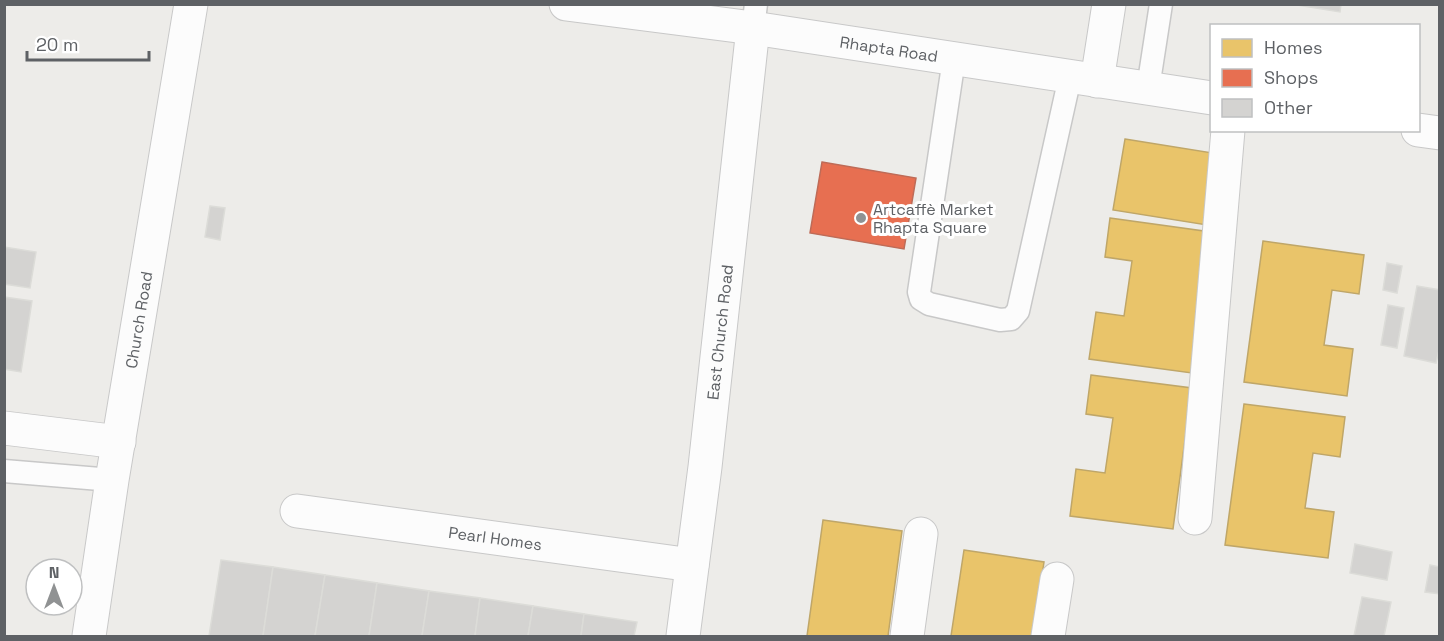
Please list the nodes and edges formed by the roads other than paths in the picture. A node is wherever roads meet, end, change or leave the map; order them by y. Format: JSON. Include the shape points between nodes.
{"nodes":[{"id":1,"x":191,"y":4,"type":"edge"},
{"id":2,"x":566,"y":4,"type":"edge"},
{"id":3,"x":1109,"y":4,"type":"edge"},
{"id":4,"x":1161,"y":4,"type":"edge"},
{"id":5,"x":754,"y":16,"type":"edge"},
{"id":6,"x":954,"y":59,"type":"junction"},
{"id":7,"x":1083,"y":79,"type":"junction"},
{"id":8,"x":1148,"y":88,"type":"junction"},
{"id":9,"x":1210,"y":98,"type":"edge"},
{"id":10,"x":1420,"y":130,"type":"edge"},
{"id":11,"x":1228,"y":132,"type":"edge"},
{"id":12,"x":1440,"y":133,"type":"edge"},
{"id":13,"x":4,"y":428,"type":"edge"},
{"id":14,"x":119,"y":442,"type":"junction"},
{"id":15,"x":4,"y":471,"type":"edge"},
{"id":16,"x":112,"y":480,"type":"junction"},
{"id":17,"x":297,"y":511,"type":"dead end"},
{"id":18,"x":1195,"y":518,"type":"dead end"},
{"id":19,"x":921,"y":534,"type":"dead end"},
{"id":20,"x":692,"y":565,"type":"junction"},
{"id":21,"x":1057,"y":579,"type":"dead end"},
{"id":22,"x":90,"y":636,"type":"edge"},
{"id":23,"x":682,"y":636,"type":"edge"},
{"id":24,"x":907,"y":636,"type":"edge"},
{"id":25,"x":1048,"y":636,"type":"edge"}],
"edges":[{"from":1,"to":14,"type":"street","name":"Church Road"},
{"from":2,"to":5,"type":"street","name":"Rhapta Road"},
{"from":3,"to":7,"type":"street"},
{"from":4,"to":8,"type":"lane"},
{"from":5,"to":6,"type":"street","name":"Rhapta Road"},
{"from":5,"to":20,"type":"street","name":"East Church Road"},
{"from":6,"to":7,"type":"street","name":"Rhapta Road"},
{"from":6,"to":7,"type":"lane","via":[[919,292],[929,304],[1000,320],[1011,319],[1018,311]]},
{"from":7,"to":8,"type":"street","name":"Rhapta Road"},
{"from":8,"to":9,"type":"street","name":"Rhapta Road"},
{"from":10,"to":12,"type":"street"},
{"from":11,"to":18,"type":"street"},
{"from":13,"to":14,"type":"street"},
{"from":14,"to":16,"type":"street","name":"Church Road"},
{"from":15,"to":16,"type":"lane"},
{"from":16,"to":22,"type":"street","name":"Church Road"},
{"from":17,"to":20,"type":"street","name":"Pearl Homes"},
{"from":19,"to":24,"type":"street"},
{"from":20,"to":23,"type":"street","name":"East Church Road"},
{"from":21,"to":25,"type":"street"}]}
